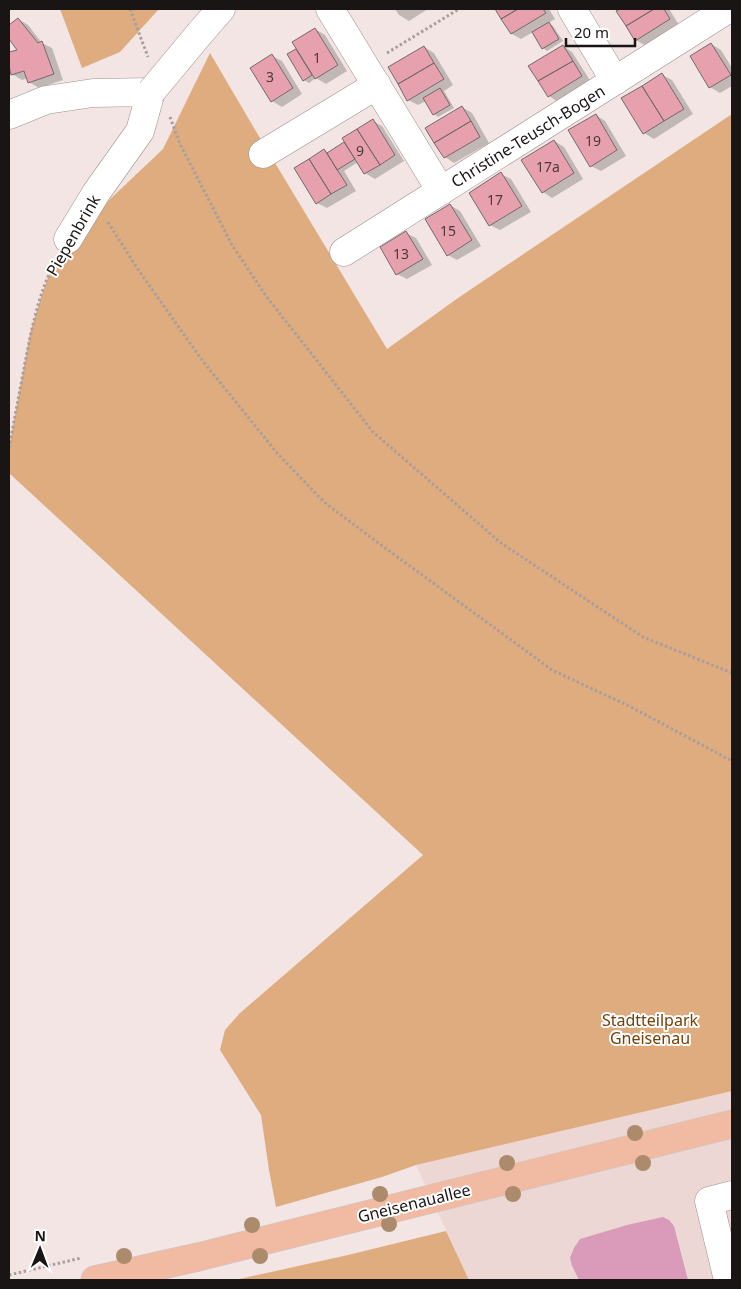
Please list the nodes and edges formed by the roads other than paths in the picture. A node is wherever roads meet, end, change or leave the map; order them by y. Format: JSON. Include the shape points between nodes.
{"nodes":[{"id":1,"x":221,"y":9,"type":"edge"},
{"id":2,"x":330,"y":9,"type":"edge"},
{"id":3,"x":572,"y":9,"type":"edge"},
{"id":4,"x":728,"y":9,"type":"edge"},
{"id":5,"x":698,"y":17,"type":"edge"},
{"id":6,"x":371,"y":76,"type":"junction"},
{"id":7,"x":615,"y":80,"type":"junction"},
{"id":8,"x":151,"y":92,"type":"junction"},
{"id":9,"x":9,"y":115,"type":"edge"},
{"id":10,"x":263,"y":154,"type":"dead end"},
{"id":11,"x":441,"y":191,"type":"junction"},
{"id":12,"x":68,"y":239,"type":"road end"},
{"id":13,"x":344,"y":252,"type":"dead end"},
{"id":14,"x":732,"y":1124,"type":"edge"},
{"id":15,"x":732,"y":1195,"type":"edge"},
{"id":16,"x":95,"y":1280,"type":"edge"},
{"id":17,"x":728,"y":1280,"type":"edge"}],
"edges":[{"from":1,"to":8,"type":"street","bridge":true},
{"from":2,"to":6,"type":"street","name":"Christine-Teusch-Bogen"},
{"from":3,"to":7,"type":"street"},
{"from":4,"to":5,"type":"street","name":"Christine-Teusch-Bogen"},
{"from":5,"to":7,"type":"street","name":"Christine-Teusch-Bogen"},
{"from":6,"to":10,"type":"street"},
{"from":6,"to":11,"type":"street","name":"Christine-Teusch-Bogen"},
{"from":7,"to":11,"type":"street","name":"Christine-Teusch-Bogen"},
{"from":8,"to":9,"type":"street","via":[[93,93],[46,100]]},
{"from":8,"to":12,"type":"street","name":"Piepenbrink","via":[[140,131]]},
{"from":11,"to":13,"type":"street"},
{"from":14,"to":16,"type":"main road","name":"Gneisenauallee"},
{"from":15,"to":17,"type":"street","via":[[709,1201]]}]}
